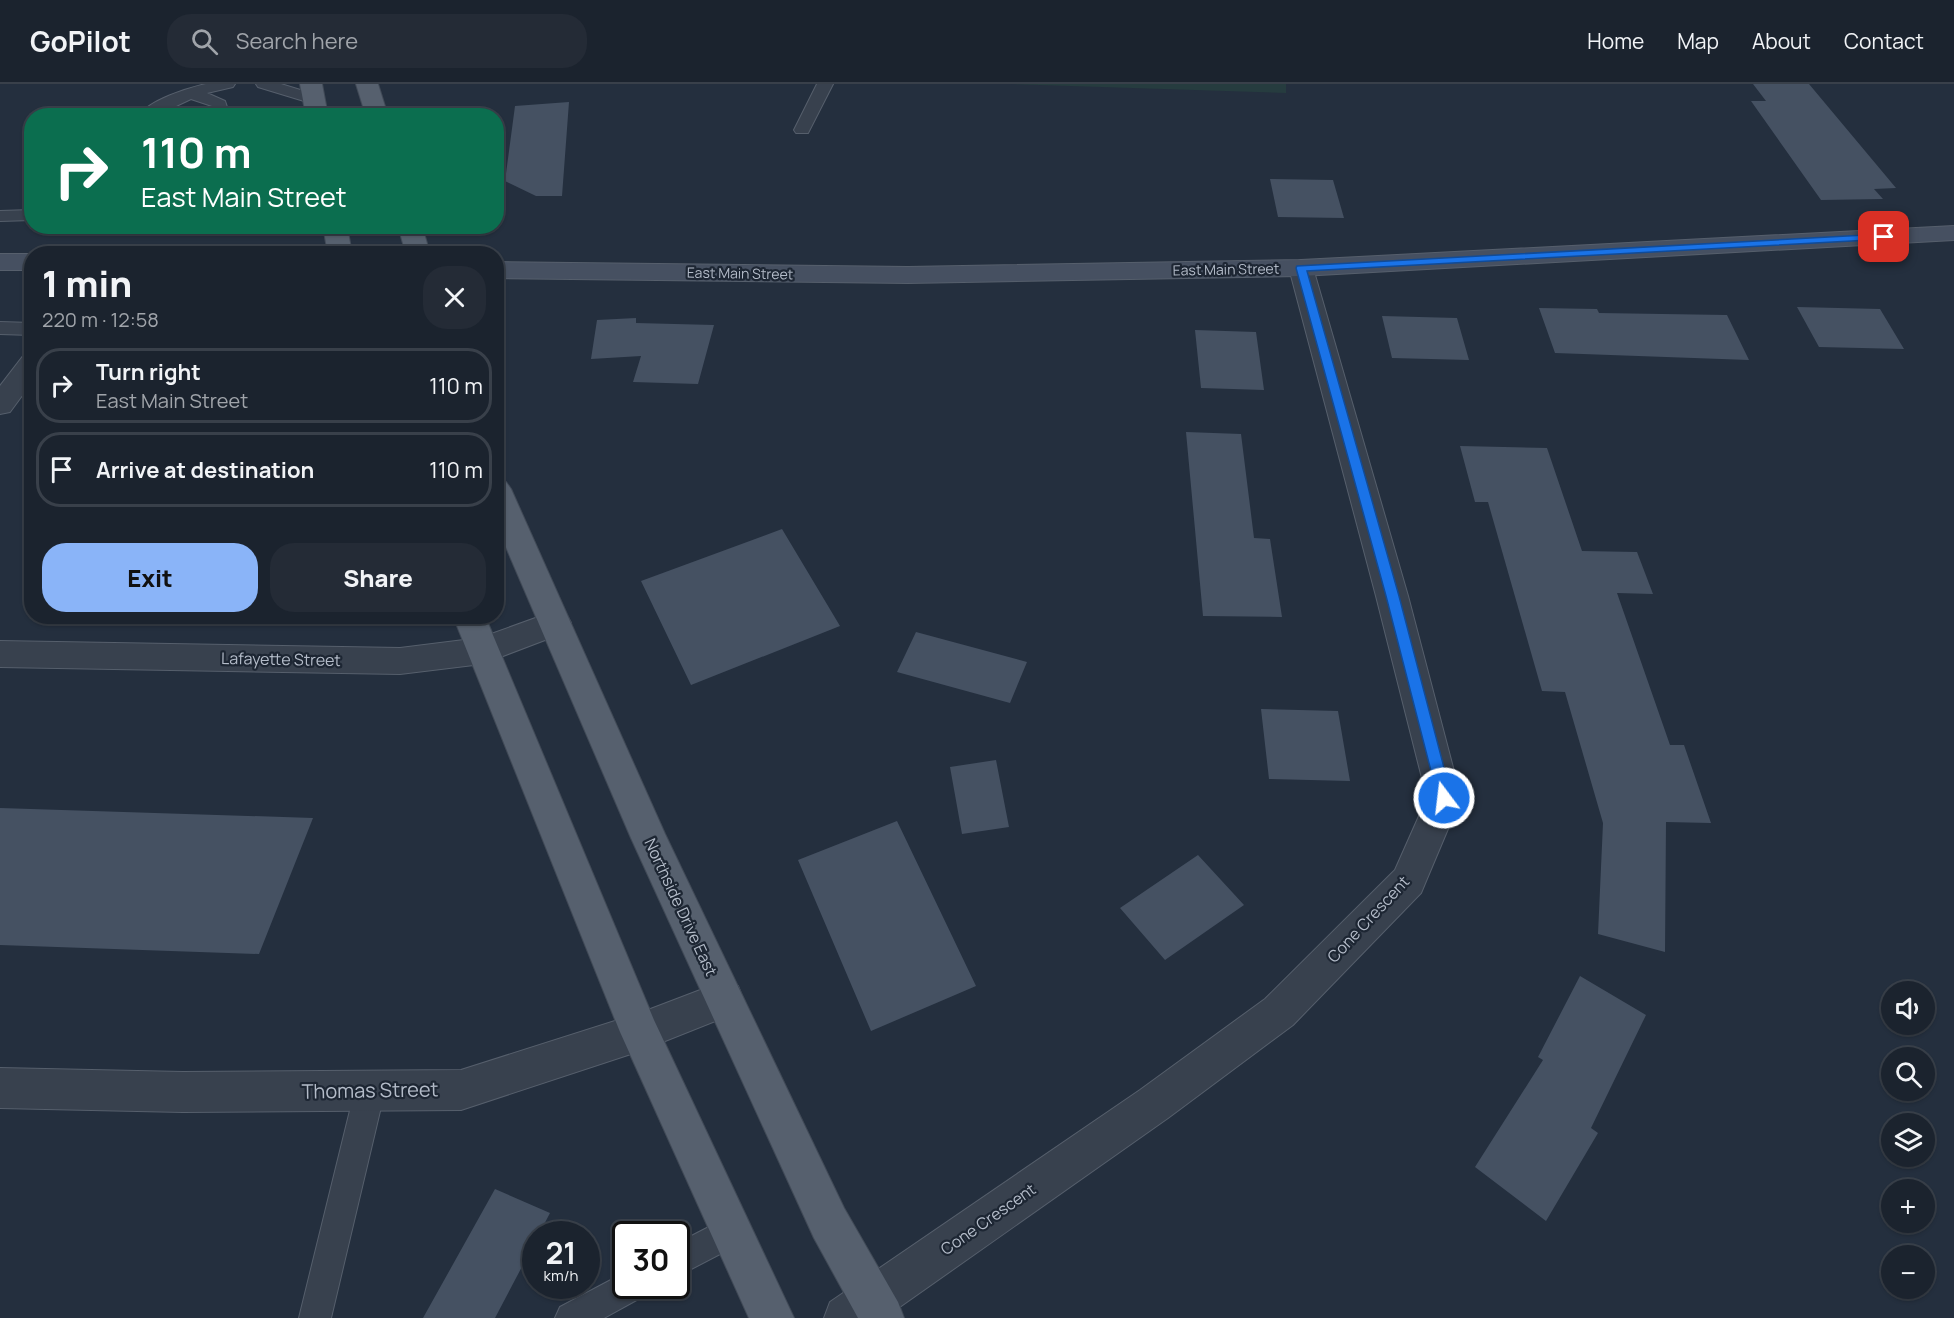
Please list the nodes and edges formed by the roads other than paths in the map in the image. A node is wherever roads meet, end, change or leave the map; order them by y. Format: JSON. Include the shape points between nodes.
{"nodes":[{"id":1,"x":227,"y":84,"type":"edge"},
{"id":2,"x":264,"y":84,"type":"edge"},
{"id":3,"x":367,"y":84,"type":"edge"},
{"id":4,"x":825,"y":84,"type":"edge"},
{"id":5,"x":189,"y":94,"type":"junction"},
{"id":6,"x":314,"y":100,"type":"edge"},
{"id":7,"x":157,"y":108,"type":"edge"},
{"id":8,"x":220,"y":108,"type":"edge"},
{"id":9,"x":374,"y":108,"type":"edge"},
{"id":10,"x":802,"y":130,"type":"dead end"},
{"id":11,"x":24,"y":215,"type":"edge"},
{"id":12,"x":0,"y":216,"type":"edge"},
{"id":13,"x":1954,"y":233,"type":"edge"},
{"id":14,"x":0,"y":262,"type":"edge"},
{"id":15,"x":24,"y":262,"type":"edge"},
{"id":16,"x":1301,"y":268,"type":"junction"},
{"id":17,"x":504,"y":270,"type":"edge"},
{"id":18,"x":0,"y":328,"type":"edge"},
{"id":19,"x":24,"y":329,"type":"edge"},
{"id":20,"x":24,"y":373,"type":"edge"},
{"id":21,"x":0,"y":405,"type":"edge"},
{"id":22,"x":504,"y":507,"type":"edge"},
{"id":23,"x":555,"y":623,"type":"junction"},
{"id":24,"x":476,"y":634,"type":"edge"},
{"id":25,"x":0,"y":654,"type":"edge"},
{"id":26,"x":724,"y":999,"type":"junction"},
{"id":27,"x":640,"y":1032,"type":"junction"},
{"id":28,"x":0,"y":1088,"type":"edge"},
{"id":29,"x":370,"y":1090,"type":"junction"},
{"id":30,"x":732,"y":1231,"type":"junction"},
{"id":31,"x":690,"y":1254,"type":"edge"},
{"id":32,"x":612,"y":1296,"type":"edge"},
{"id":33,"x":867,"y":1312,"type":"edge"},
{"id":34,"x":315,"y":1318,"type":"edge"},
{"id":35,"x":571,"y":1318,"type":"edge"},
{"id":36,"x":772,"y":1318,"type":"edge"}],
"edges":[{"from":1,"to":5,"type":"lane"},
{"from":2,"to":6,"type":"lane"},
{"from":3,"to":9,"type":"main road"},
{"from":4,"to":10,"type":"lane"},
{"from":5,"to":7,"type":"lane"},
{"from":5,"to":8,"type":"lane","via":[[208,98]]},
{"from":11,"to":12,"type":"lane"},
{"from":13,"to":16,"type":"main road","name":"East Main Street"},
{"from":14,"to":15,"type":"main road"},
{"from":16,"to":17,"type":"main road","name":"East Main Street","via":[[908,276]]},
{"from":16,"to":33,"type":"street","name":"Cone Crescent","via":[[1444,798],[1408,881],[1279,1012]]},
{"from":18,"to":19,"type":"lane"},
{"from":20,"to":21,"type":"street"},
{"from":22,"to":23,"type":"main road","name":"Northside Drive East"},
{"from":23,"to":24,"type":"street","name":"Lafayette Street"},
{"from":23,"to":26,"type":"main road","name":"Northside Drive East"},
{"from":24,"to":25,"type":"street","name":"Lafayette Street","via":[[400,661]]},
{"from":24,"to":27,"type":"main road"},
{"from":26,"to":27,"type":"street","name":"Thomas Street"},
{"from":26,"to":33,"type":"main road","name":"Northside Drive East"},
{"from":27,"to":29,"type":"street","name":"Thomas Street","via":[[461,1090]]},
{"from":27,"to":30,"type":"main road"},
{"from":28,"to":29,"type":"street","name":"Thomas Street","via":[[183,1092]]},
{"from":29,"to":34,"type":"lane"},
{"from":30,"to":31,"type":"lane"},
{"from":30,"to":36,"type":"main road"},
{"from":32,"to":35,"type":"lane"}]}
